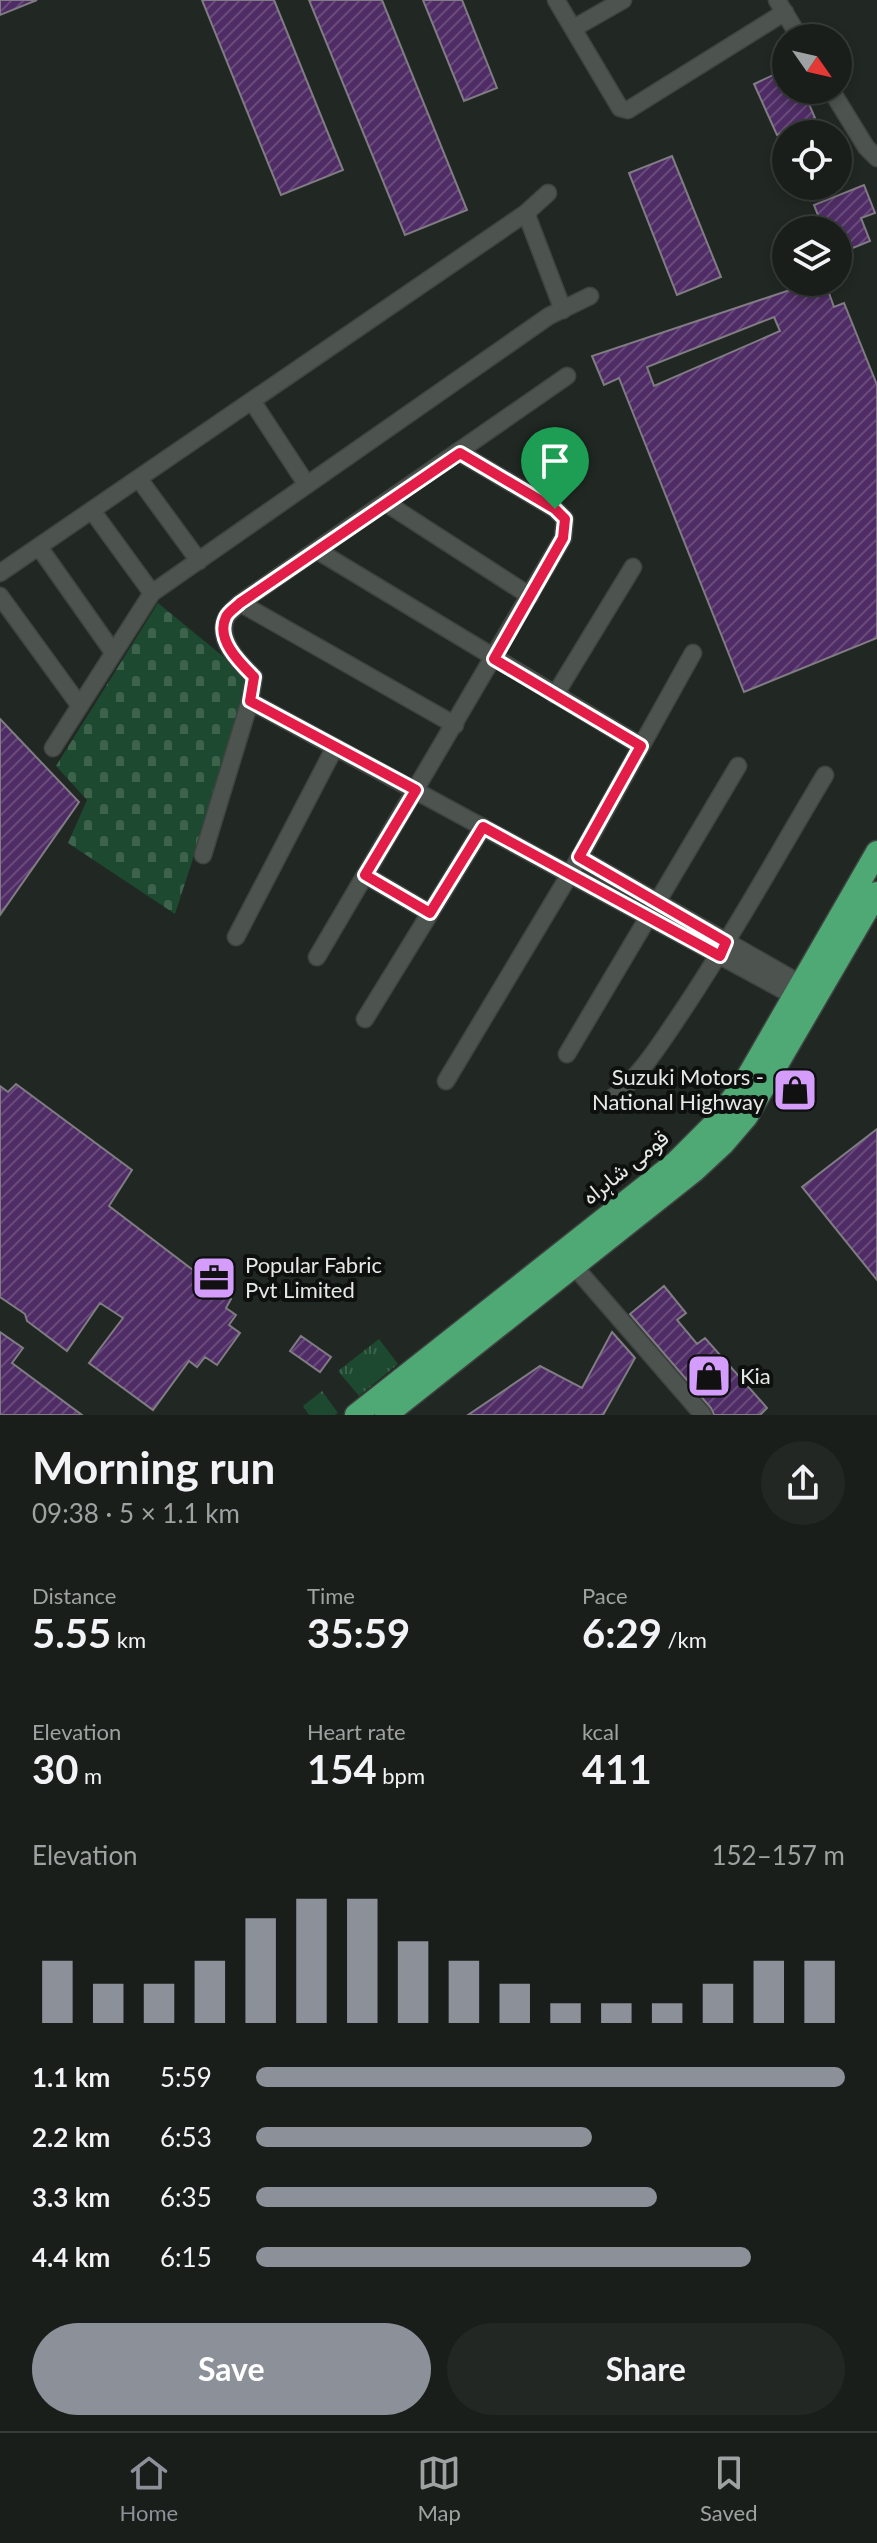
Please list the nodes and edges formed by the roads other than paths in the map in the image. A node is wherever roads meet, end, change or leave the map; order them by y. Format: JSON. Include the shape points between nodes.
{"nodes":[{"id":1,"x":556,"y":0,"type":"edge"},
{"id":2,"x":623,"y":0,"type":"edge"},
{"id":3,"x":781,"y":6,"type":"edge"},
{"id":4,"x":792,"y":24,"type":"edge"},
{"id":5,"x":574,"y":28,"type":"dead end"},
{"id":6,"x":840,"y":104,"type":"edge"},
{"id":7,"x":877,"y":158,"type":"edge"},
{"id":8,"x":548,"y":193,"type":"dead end"},
{"id":9,"x":526,"y":213,"type":"junction"},
{"id":10,"x":590,"y":296,"type":"dead end"},
{"id":11,"x":563,"y":310,"type":"junction"},
{"id":12,"x":567,"y":376,"type":"dead end"},
{"id":13,"x":252,"y":401,"type":"junction"},
{"id":14,"x":460,"y":453,"type":"junction"},
{"id":15,"x":139,"y":479,"type":"junction"},
{"id":16,"x":307,"y":485,"type":"junction"},
{"id":17,"x":386,"y":503,"type":"junction"},
{"id":18,"x":93,"y":512,"type":"junction"},
{"id":19,"x":39,"y":547,"type":"junction"},
{"id":20,"x":318,"y":551,"type":"junction"},
{"id":21,"x":199,"y":561,"type":"junction"},
{"id":22,"x":633,"y":567,"type":"dead end"},
{"id":23,"x":0,"y":573,"type":"edge"},
{"id":24,"x":152,"y":593,"type":"junction"},
{"id":25,"x":0,"y":596,"type":"edge"},
{"id":26,"x":530,"y":596,"type":"junction"},
{"id":27,"x":240,"y":603,"type":"junction"},
{"id":28,"x":113,"y":652,"type":"junction"},
{"id":29,"x":693,"y":653,"type":"dead end"},
{"id":30,"x":494,"y":659,"type":"junction"},
{"id":31,"x":555,"y":695,"type":"junction"},
{"id":32,"x":250,"y":701,"type":"junction"},
{"id":33,"x":80,"y":706,"type":"junction"},
{"id":34,"x":455,"y":725,"type":"junction"},
{"id":35,"x":641,"y":746,"type":"junction"},
{"id":36,"x":335,"y":747,"type":"junction"},
{"id":37,"x":53,"y":748,"type":"dead end"},
{"id":38,"x":738,"y":766,"type":"dead end"},
{"id":39,"x":825,"y":775,"type":"dead end"},
{"id":40,"x":416,"y":790,"type":"junction"},
{"id":41,"x":483,"y":827,"type":"junction"},
{"id":42,"x":877,"y":852,"type":"edge"},
{"id":43,"x":203,"y":855,"type":"dead end"},
{"id":44,"x":579,"y":857,"type":"junction"},
{"id":45,"x":570,"y":874,"type":"junction"},
{"id":46,"x":365,"y":875,"type":"junction"},
{"id":47,"x":877,"y":893,"type":"edge"},
{"id":48,"x":658,"y":901,"type":"junction"},
{"id":49,"x":430,"y":913,"type":"junction"},
{"id":50,"x":649,"y":917,"type":"junction"},
{"id":51,"x":236,"y":937,"type":"dead end"},
{"id":52,"x":723,"y":949,"type":"junction"},
{"id":53,"x":317,"y":957,"type":"dead end"},
{"id":54,"x":797,"y":990,"type":"junction"},
{"id":55,"x":365,"y":1019,"type":"dead end"},
{"id":56,"x":567,"y":1054,"type":"dead end"},
{"id":57,"x":446,"y":1081,"type":"dead end"},
{"id":58,"x":606,"y":1103,"type":"dead end"},
{"id":59,"x":574,"y":1266,"type":"junction"},
{"id":60,"x":356,"y":1415,"type":"edge"},
{"id":61,"x":386,"y":1415,"type":"edge"},
{"id":62,"x":703,"y":1415,"type":"edge"}],
"edges":[{"from":1,"to":3,"type":"street","via":[[620,108],[628,110]]},
{"from":2,"to":5,"type":"street"},
{"from":3,"to":4,"type":"street"},
{"from":6,"to":7,"type":"street"},
{"from":8,"to":9,"type":"street"},
{"from":9,"to":11,"type":"street"},
{"from":9,"to":13,"type":"street"},
{"from":10,"to":11,"type":"street"},
{"from":11,"to":16,"type":"street"},
{"from":12,"to":14,"type":"street"},
{"from":13,"to":15,"type":"street"},
{"from":13,"to":16,"type":"street"},
{"from":14,"to":17,"type":"street"},
{"from":14,"to":26,"type":"street","via":[[565,519],[563,538]]},
{"from":15,"to":18,"type":"street"},
{"from":15,"to":21,"type":"street"},
{"from":16,"to":21,"type":"street"},
{"from":17,"to":20,"type":"street"},
{"from":17,"to":26,"type":"street"},
{"from":18,"to":19,"type":"street"},
{"from":18,"to":24,"type":"street"},
{"from":19,"to":23,"type":"street"},
{"from":19,"to":28,"type":"street"},
{"from":20,"to":27,"type":"street"},
{"from":20,"to":30,"type":"street"},
{"from":21,"to":24,"type":"street"},
{"from":22,"to":31,"type":"street"},
{"from":24,"to":28,"type":"street"},
{"from":25,"to":33,"type":"street"},
{"from":26,"to":30,"type":"street"},
{"from":27,"to":32,"type":"street","via":[[226,617],[224,635],[236,660],[254,677]]},
{"from":27,"to":34,"type":"street"},
{"from":28,"to":33,"type":"street"},
{"from":29,"to":35,"type":"street"},
{"from":30,"to":31,"type":"street"},
{"from":30,"to":34,"type":"street"},
{"from":31,"to":35,"type":"street"},
{"from":32,"to":36,"type":"street"},
{"from":32,"to":43,"type":"street"},
{"from":33,"to":37,"type":"street"},
{"from":34,"to":40,"type":"street"},
{"from":35,"to":44,"type":"street"},
{"from":36,"to":40,"type":"street"},
{"from":36,"to":51,"type":"street"},
{"from":38,"to":48,"type":"street"},
{"from":39,"to":52,"type":"street"},
{"from":40,"to":41,"type":"street"},
{"from":40,"to":46,"type":"street"},
{"from":41,"to":45,"type":"street"},
{"from":41,"to":49,"type":"street"},
{"from":42,"to":54,"type":"highway","name":"قومی شاہراہ"},
{"from":44,"to":45,"type":"street"},
{"from":44,"to":48,"type":"street"},
{"from":45,"to":50,"type":"street"},
{"from":45,"to":57,"type":"street"},
{"from":46,"to":49,"type":"street"},
{"from":46,"to":53,"type":"street"},
{"from":47,"to":59,"type":"highway","name":"قومی شاہراہ","via":[[747,1116],[694,1171]]},
{"from":48,"to":50,"type":"street"},
{"from":48,"to":52,"type":"street"},
{"from":49,"to":55,"type":"street"},
{"from":50,"to":52,"type":"street"},
{"from":50,"to":56,"type":"street"},
{"from":52,"to":54,"type":"street"},
{"from":52,"to":58,"type":"street","via":[[651,1058]]},
{"from":54,"to":60,"type":"highway","name":"قومی شاہراہ","via":[[744,1083],[675,1163]]},
{"from":59,"to":61,"type":"highway","name":"قومی شاہراہ"},
{"from":59,"to":62,"type":"street"}]}
